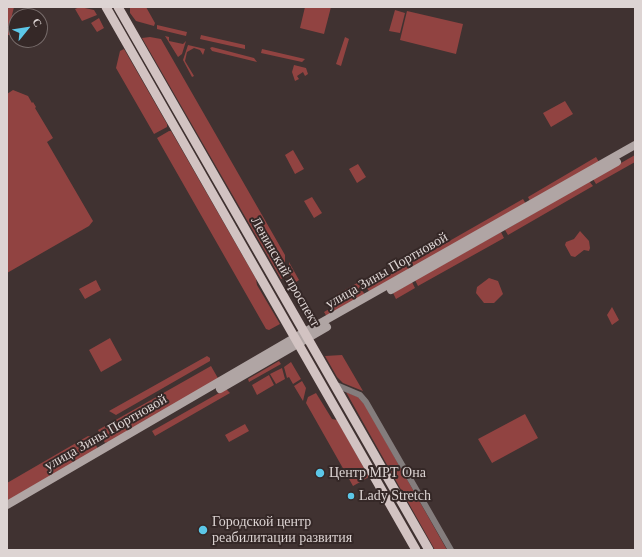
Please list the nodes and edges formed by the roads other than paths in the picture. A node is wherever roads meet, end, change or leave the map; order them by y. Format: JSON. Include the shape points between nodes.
{"nodes":[{"id":1,"x":106,"y":7,"type":"edge"},
{"id":2,"x":119,"y":7,"type":"edge"},
{"id":3,"x":635,"y":145,"type":"edge"},
{"id":4,"x":635,"y":151,"type":"edge"},
{"id":5,"x":306,"y":336,"type":"junction"},
{"id":6,"x":296,"y":341,"type":"junction"},
{"id":7,"x":333,"y":383,"type":"junction"},
{"id":8,"x":7,"y":505,"type":"edge"},
{"id":9,"x":7,"y":510,"type":"edge"},
{"id":10,"x":416,"y":550,"type":"edge"},
{"id":11,"x":429,"y":550,"type":"edge"},
{"id":12,"x":451,"y":550,"type":"edge"}],
"edges":[{"from":1,"to":6,"type":"main road","name":"Ленинский проспект"},
{"from":2,"to":5,"type":"main road","name":"Ленинский проспект"},
{"from":3,"to":5,"type":"main road","name":"улица Зины Портновой"},
{"from":4,"to":5,"type":"main road","name":"улица Зины Портновой"},
{"from":5,"to":6,"type":"main road","name":"улица Зины Портновой"},
{"from":5,"to":7,"type":"main road","name":"Ленинский проспект"},
{"from":6,"to":8,"type":"main road","name":"улица Зины Портновой"},
{"from":6,"to":9,"type":"main road","name":"улица Зины Портновой"},
{"from":6,"to":10,"type":"main road","name":"Ленинский проспект"},
{"from":7,"to":11,"type":"main road","name":"Ленинский проспект"},
{"from":7,"to":12,"type":"street","via":[[360,395],[366,402]]}]}
